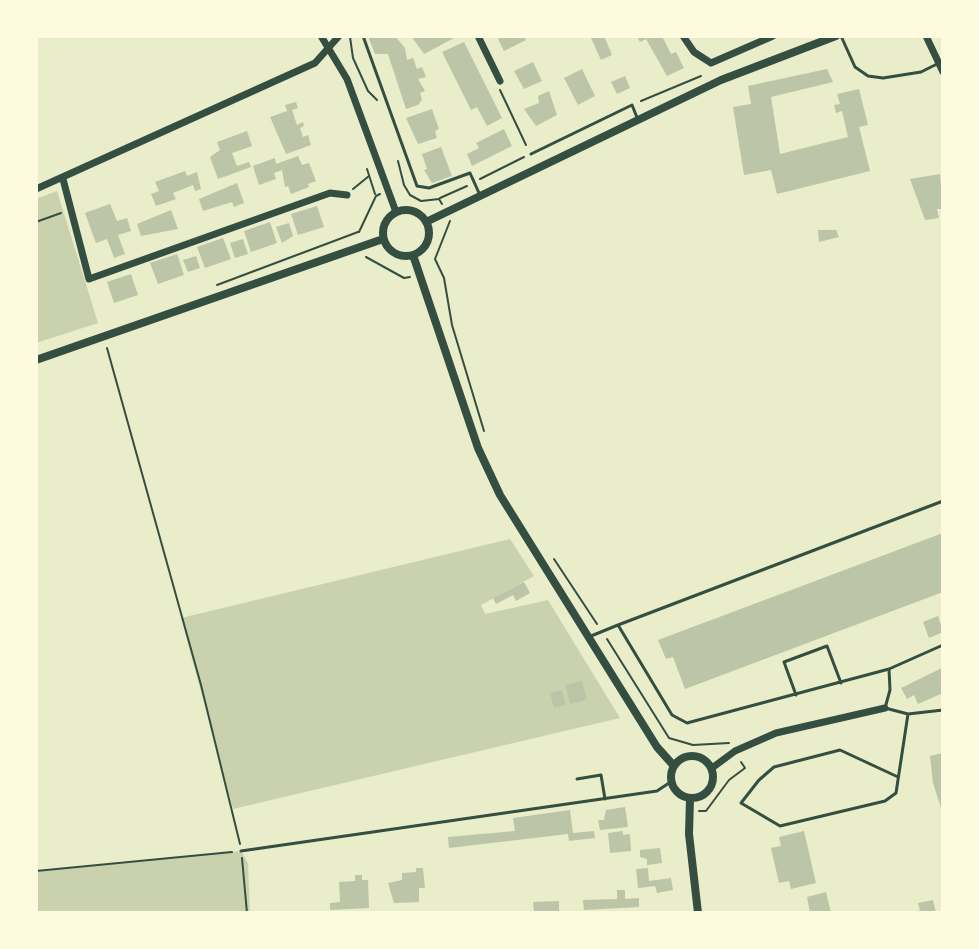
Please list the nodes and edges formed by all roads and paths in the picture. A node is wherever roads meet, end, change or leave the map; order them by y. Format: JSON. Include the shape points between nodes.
{"nodes":[{"id":1,"x":321,"y":36,"type":"edge"},
{"id":2,"x":339,"y":36,"type":"edge"},
{"id":3,"x":349,"y":36,"type":"edge"},
{"id":4,"x":363,"y":36,"type":"edge"},
{"id":5,"x":478,"y":36,"type":"edge"},
{"id":6,"x":683,"y":36,"type":"edge"},
{"id":7,"x":773,"y":36,"type":"edge"},
{"id":8,"x":838,"y":36,"type":"edge"},
{"id":9,"x":926,"y":36,"type":"edge"},
{"id":10,"x":329,"y":48,"type":"junction"},
{"id":11,"x":939,"y":63,"type":"junction"},
{"id":12,"x":943,"y":72,"type":"edge"},
{"id":13,"x":500,"y":81,"type":"joint"},
{"id":14,"x":382,"y":105,"type":"dead end"},
{"id":15,"x":638,"y":120,"type":"junction"},
{"id":16,"x":531,"y":154,"type":"junction"},
{"id":17,"x":398,"y":157,"type":"dead end"},
{"id":18,"x":367,"y":169,"type":"dead end"},
{"id":19,"x":369,"y":176,"type":"junction"},
{"id":20,"x":63,"y":179,"type":"junction"},
{"id":21,"x":474,"y":182,"type":"junction"},
{"id":22,"x":36,"y":189,"type":"edge"},
{"id":23,"x":347,"y":195,"type":"joint"},
{"id":24,"x":376,"y":196,"type":"dead end"},
{"id":25,"x":480,"y":196,"type":"junction"},
{"id":26,"x":439,"y":199,"type":"junction"},
{"id":27,"x":72,"y":209,"type":"junction"},
{"id":28,"x":396,"y":212,"type":"junction"},
{"id":29,"x":446,"y":213,"type":"junction"},
{"id":30,"x":36,"y":222,"type":"edge"},
{"id":31,"x":426,"y":222,"type":"junction"},
{"id":32,"x":358,"y":232,"type":"dead end"},
{"id":33,"x":383,"y":239,"type":"junction"},
{"id":34,"x":413,"y":255,"type":"junction"},
{"id":35,"x":213,"y":286,"type":"dead end"},
{"id":36,"x":103,"y":337,"type":"junction"},
{"id":37,"x":36,"y":360,"type":"edge"},
{"id":38,"x":485,"y":432,"type":"dead end"},
{"id":39,"x":943,"y":501,"type":"edge"},
{"id":40,"x":549,"y":553,"type":"dead end"},
{"id":41,"x":618,"y":625,"type":"junction"},
{"id":42,"x":602,"y":631,"type":"junction"},
{"id":43,"x":588,"y":637,"type":"junction"},
{"id":44,"x":943,"y":645,"type":"edge"},
{"id":45,"x":889,"y":669,"type":"junction"},
{"id":46,"x":841,"y":683,"type":"junction"},
{"id":47,"x":796,"y":695,"type":"junction"},
{"id":48,"x":885,"y":708,"type":"junction"},
{"id":49,"x":943,"y":710,"type":"edge"},
{"id":50,"x":908,"y":714,"type":"junction"},
{"id":51,"x":735,"y":751,"type":"junction"},
{"id":52,"x":674,"y":766,"type":"junction"},
{"id":53,"x":712,"y":768,"type":"junction"},
{"id":54,"x":898,"y":777,"type":"junction"},
{"id":55,"x":577,"y":779,"type":"dead end"},
{"id":56,"x":672,"y":781,"type":"junction"},
{"id":57,"x":690,"y":798,"type":"junction"},
{"id":58,"x":605,"y":799,"type":"junction"},
{"id":59,"x":689,"y":812,"type":"junction"},
{"id":60,"x":241,"y":851,"type":"junction"},
{"id":61,"x":36,"y":871,"type":"edge"},
{"id":62,"x":247,"y":913,"type":"edge"},
{"id":63,"x":698,"y":913,"type":"edge"}],
"edges":[{"from":1,"to":10,"type":"street"},
{"from":2,"to":10,"type":"street"},
{"from":3,"to":14,"type":"path","via":[[368,91]]},
{"from":4,"to":21,"type":"lane","via":[[417,186],[429,188],[470,173]]},
{"from":5,"to":13,"type":"street"},
{"from":6,"to":7,"type":"street","via":[[711,63]]},
{"from":8,"to":11,"type":"lane","via":[[855,67],[868,76],[921,72]]},
{"from":8,"to":15,"type":"street","via":[[721,80]]},
{"from":9,"to":11,"type":"street"},
{"from":10,"to":20,"type":"street","via":[[315,63]]},
{"from":10,"to":28,"type":"street","via":[[347,79]]},
{"from":11,"to":12,"type":"street"},
{"from":13,"to":16,"type":"path"},
{"from":15,"to":16,"type":"lane","via":[[632,105]]},
{"from":15,"to":25,"type":"street"},
{"from":16,"to":21,"type":"path"},
{"from":17,"to":26,"type":"path","via":[[410,195],[421,201]]},
{"from":18,"to":19,"type":"path"},
{"from":19,"to":23,"type":"path"},
{"from":19,"to":24,"type":"path"},
{"from":20,"to":22,"type":"street"},
{"from":20,"to":27,"type":"street"},
{"from":21,"to":25,"type":"lane"},
{"from":21,"to":26,"type":"path"},
{"from":23,"to":27,"type":"street","via":[[330,193],[89,279]]},
{"from":25,"to":29,"type":"street"},
{"from":26,"to":29,"type":"path"},
{"from":27,"to":30,"type":"path"},
{"from":28,"to":31,"type":"street","via":[[413,211]]},
{"from":28,"to":33,"type":"street","via":[[386,220]]},
{"from":29,"to":31,"type":"street"},
{"from":29,"to":38,"type":"path","via":[[451,222],[435,259]]},
{"from":31,"to":34,"type":"street","via":[[428,238]]},
{"from":32,"to":35,"type":"path"},
{"from":33,"to":34,"type":"street","via":[[398,255]]},
{"from":33,"to":36,"type":"street"},
{"from":34,"to":43,"type":"street","via":[[478,448],[500,495]]},
{"from":36,"to":37,"type":"street"},
{"from":36,"to":60,"type":"path","via":[[237,819]]},
{"from":39,"to":41,"type":"lane"},
{"from":40,"to":42,"type":"path"},
{"from":41,"to":42,"type":"lane"},
{"from":41,"to":47,"type":"lane","via":[[678,720],[697,722]]},
{"from":42,"to":43,"type":"lane"},
{"from":42,"to":51,"type":"path","via":[[669,738],[693,745],[728,740]]},
{"from":43,"to":52,"type":"street"},
{"from":44,"to":45,"type":"lane"},
{"from":45,"to":46,"type":"lane"},
{"from":45,"to":48,"type":"lane"},
{"from":46,"to":47,"type":"lane"},
{"from":46,"to":47,"type":"lane","via":[[827,646],[784,662]]},
{"from":48,"to":50,"type":"lane"},
{"from":48,"to":51,"type":"street","via":[[776,733]]},
{"from":49,"to":50,"type":"lane"},
{"from":50,"to":54,"type":"lane"},
{"from":51,"to":53,"type":"street"},
{"from":51,"to":59,"type":"path","via":[[745,768],[706,811]]},
{"from":52,"to":53,"type":"street","via":[[696,756]]},
{"from":52,"to":56,"type":"street"},
{"from":53,"to":57,"type":"street","via":[[710,789]]},
{"from":54,"to":54,"type":"lane","via":[[840,750],[774,767],[741,803],[780,826],[885,801],[896,793]]},
{"from":55,"to":58,"type":"lane","via":[[601,775]]},
{"from":56,"to":57,"type":"street","via":[[680,795]]},
{"from":56,"to":58,"type":"lane","via":[[657,791]]},
{"from":57,"to":59,"type":"street"},
{"from":58,"to":60,"type":"lane"},
{"from":59,"to":63,"type":"street"},
{"from":60,"to":61,"type":"path"},
{"from":60,"to":62,"type":"path"}]}
